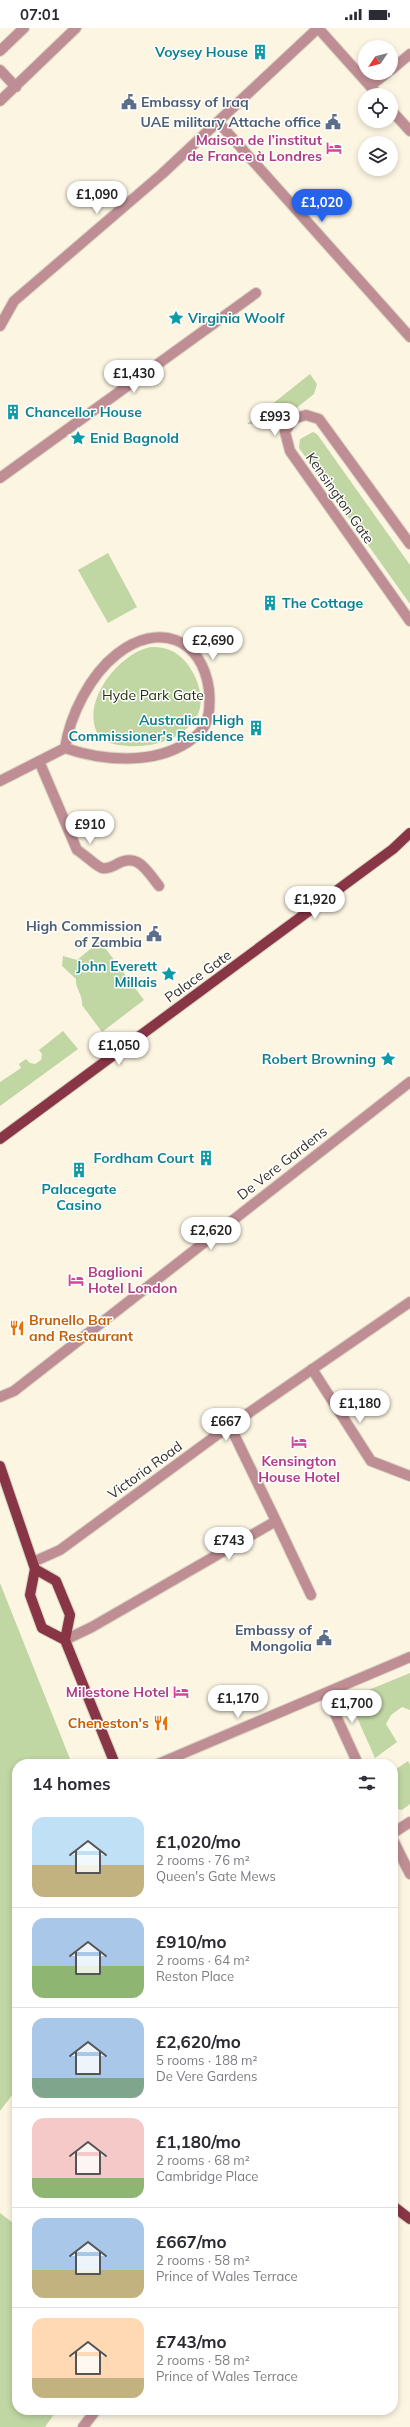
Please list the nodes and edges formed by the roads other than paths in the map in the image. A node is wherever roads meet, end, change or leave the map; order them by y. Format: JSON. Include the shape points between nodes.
{"nodes":[{"id":1,"x":24,"y":28,"type":"edge"},
{"id":2,"x":76,"y":28,"type":"edge"},
{"id":3,"x":318,"y":28,"type":"edge"},
{"id":4,"x":0,"y":51,"type":"edge"},
{"id":5,"x":410,"y":54,"type":"edge"},
{"id":6,"x":398,"y":64,"type":"edge"},
{"id":7,"x":0,"y":70,"type":"edge"},
{"id":8,"x":378,"y":80,"type":"edge"},
{"id":9,"x":16,"y":86,"type":"junction"},
{"id":10,"x":370,"y":86,"type":"joint"},
{"id":11,"x":0,"y":101,"type":"edge"},
{"id":12,"x":398,"y":118,"type":"edge"},
{"id":13,"x":218,"y":123,"type":"junction"},
{"id":14,"x":410,"y":131,"type":"edge"},
{"id":15,"x":256,"y":293,"type":"dead end"},
{"id":16,"x":0,"y":326,"type":"edge"},
{"id":17,"x":410,"y":337,"type":"edge"},
{"id":18,"x":0,"y":478,"type":"edge"},
{"id":19,"x":410,"y":544,"type":"edge"},
{"id":20,"x":410,"y":621,"type":"edge"},
{"id":21,"x":65,"y":748,"type":"junction"},
{"id":22,"x":39,"y":761,"type":"junction"},
{"id":23,"x":0,"y":781,"type":"edge"},
{"id":24,"x":410,"y":832,"type":"edge"},
{"id":25,"x":159,"y":886,"type":"dead end"},
{"id":26,"x":410,"y":1082,"type":"edge"},
{"id":27,"x":0,"y":1139,"type":"edge"},
{"id":28,"x":410,"y":1302,"type":"edge"},
{"id":29,"x":312,"y":1369,"type":"junction"},
{"id":30,"x":0,"y":1397,"type":"edge"},
{"id":31,"x":230,"y":1426,"type":"junction"},
{"id":32,"x":0,"y":1466,"type":"edge"},
{"id":33,"x":410,"y":1476,"type":"edge"},
{"id":34,"x":276,"y":1521,"type":"junction"},
{"id":35,"x":34,"y":1566,"type":"junction"},
{"id":36,"x":311,"y":1595,"type":"dead end"},
{"id":37,"x":65,"y":1640,"type":"junction"},
{"id":38,"x":410,"y":1657,"type":"edge"},
{"id":39,"x":326,"y":1694,"type":"junction"},
{"id":40,"x":113,"y":1759,"type":"edge"},
{"id":41,"x":170,"y":1759,"type":"edge"},
{"id":42,"x":356,"y":1759,"type":"edge"},
{"id":43,"x":410,"y":1822,"type":"edge"},
{"id":44,"x":398,"y":1830,"type":"edge"},
{"id":45,"x":398,"y":1850,"type":"edge"},
{"id":46,"x":410,"y":1874,"type":"edge"},
{"id":47,"x":398,"y":2210,"type":"edge"},
{"id":48,"x":410,"y":2219,"type":"edge"},
{"id":49,"x":92,"y":2415,"type":"edge"},
{"id":50,"x":84,"y":2427,"type":"edge"}],
"edges":[{"from":1,"to":4,"type":"street"},
{"from":2,"to":9,"type":"street"},
{"from":3,"to":10,"type":"street"},
{"from":3,"to":13,"type":"street"},
{"from":5,"to":6,"type":"street"},
{"from":7,"to":9,"type":"street"},
{"from":8,"to":10,"type":"street"},
{"from":9,"to":11,"type":"street"},
{"from":12,"to":14,"type":"street"},
{"from":13,"to":16,"type":"street","via":[[14,301]]},
{"from":13,"to":17,"type":"street"},
{"from":15,"to":18,"type":"street"},
{"from":19,"to":20,"type":"street","name":"Kensington Gate","via":[[319,419],[306,415],[293,419],[285,432],[290,451]]},
{"from":21,"to":21,"type":"street","via":[[80,753],[125,758],[144,758],[178,748],[205,726],[209,712],[207,673],[200,660],[175,638],[156,636],[124,648],[110,660],[81,702],[70,724]]},
{"from":21,"to":22,"type":"street"},
{"from":22,"to":23,"type":"street"},
{"from":22,"to":25,"type":"street","via":[[77,850],[101,868],[110,868],[124,860],[140,862]]},
{"from":24,"to":27,"type":"main road","name":"Palace Gate","via":[[393,849]]},
{"from":26,"to":30,"type":"street","name":"De Vere Gardens","via":[[14,1391]]},
{"from":28,"to":29,"type":"street","name":"Victoria Road"},
{"from":29,"to":31,"type":"street","name":"Victoria Road"},
{"from":29,"to":33,"type":"street","via":[[371,1462]]},
{"from":31,"to":34,"type":"street"},
{"from":31,"to":35,"type":"street","name":"Victoria Road","via":[[60,1550]]},
{"from":32,"to":35,"type":"main road"},
{"from":34,"to":36,"type":"street"},
{"from":34,"to":37,"type":"street"},
{"from":35,"to":37,"type":"main road","via":[[56,1581],[70,1615]]},
{"from":35,"to":37,"type":"main road","via":[[30,1596],[42,1628]]},
{"from":37,"to":40,"type":"main road"},
{"from":38,"to":39,"type":"street"},
{"from":39,"to":41,"type":"street"},
{"from":39,"to":42,"type":"street"},
{"from":43,"to":44,"type":"street"},
{"from":45,"to":46,"type":"street"},
{"from":47,"to":48,"type":"main road"},
{"from":49,"to":50,"type":"street"}]}
